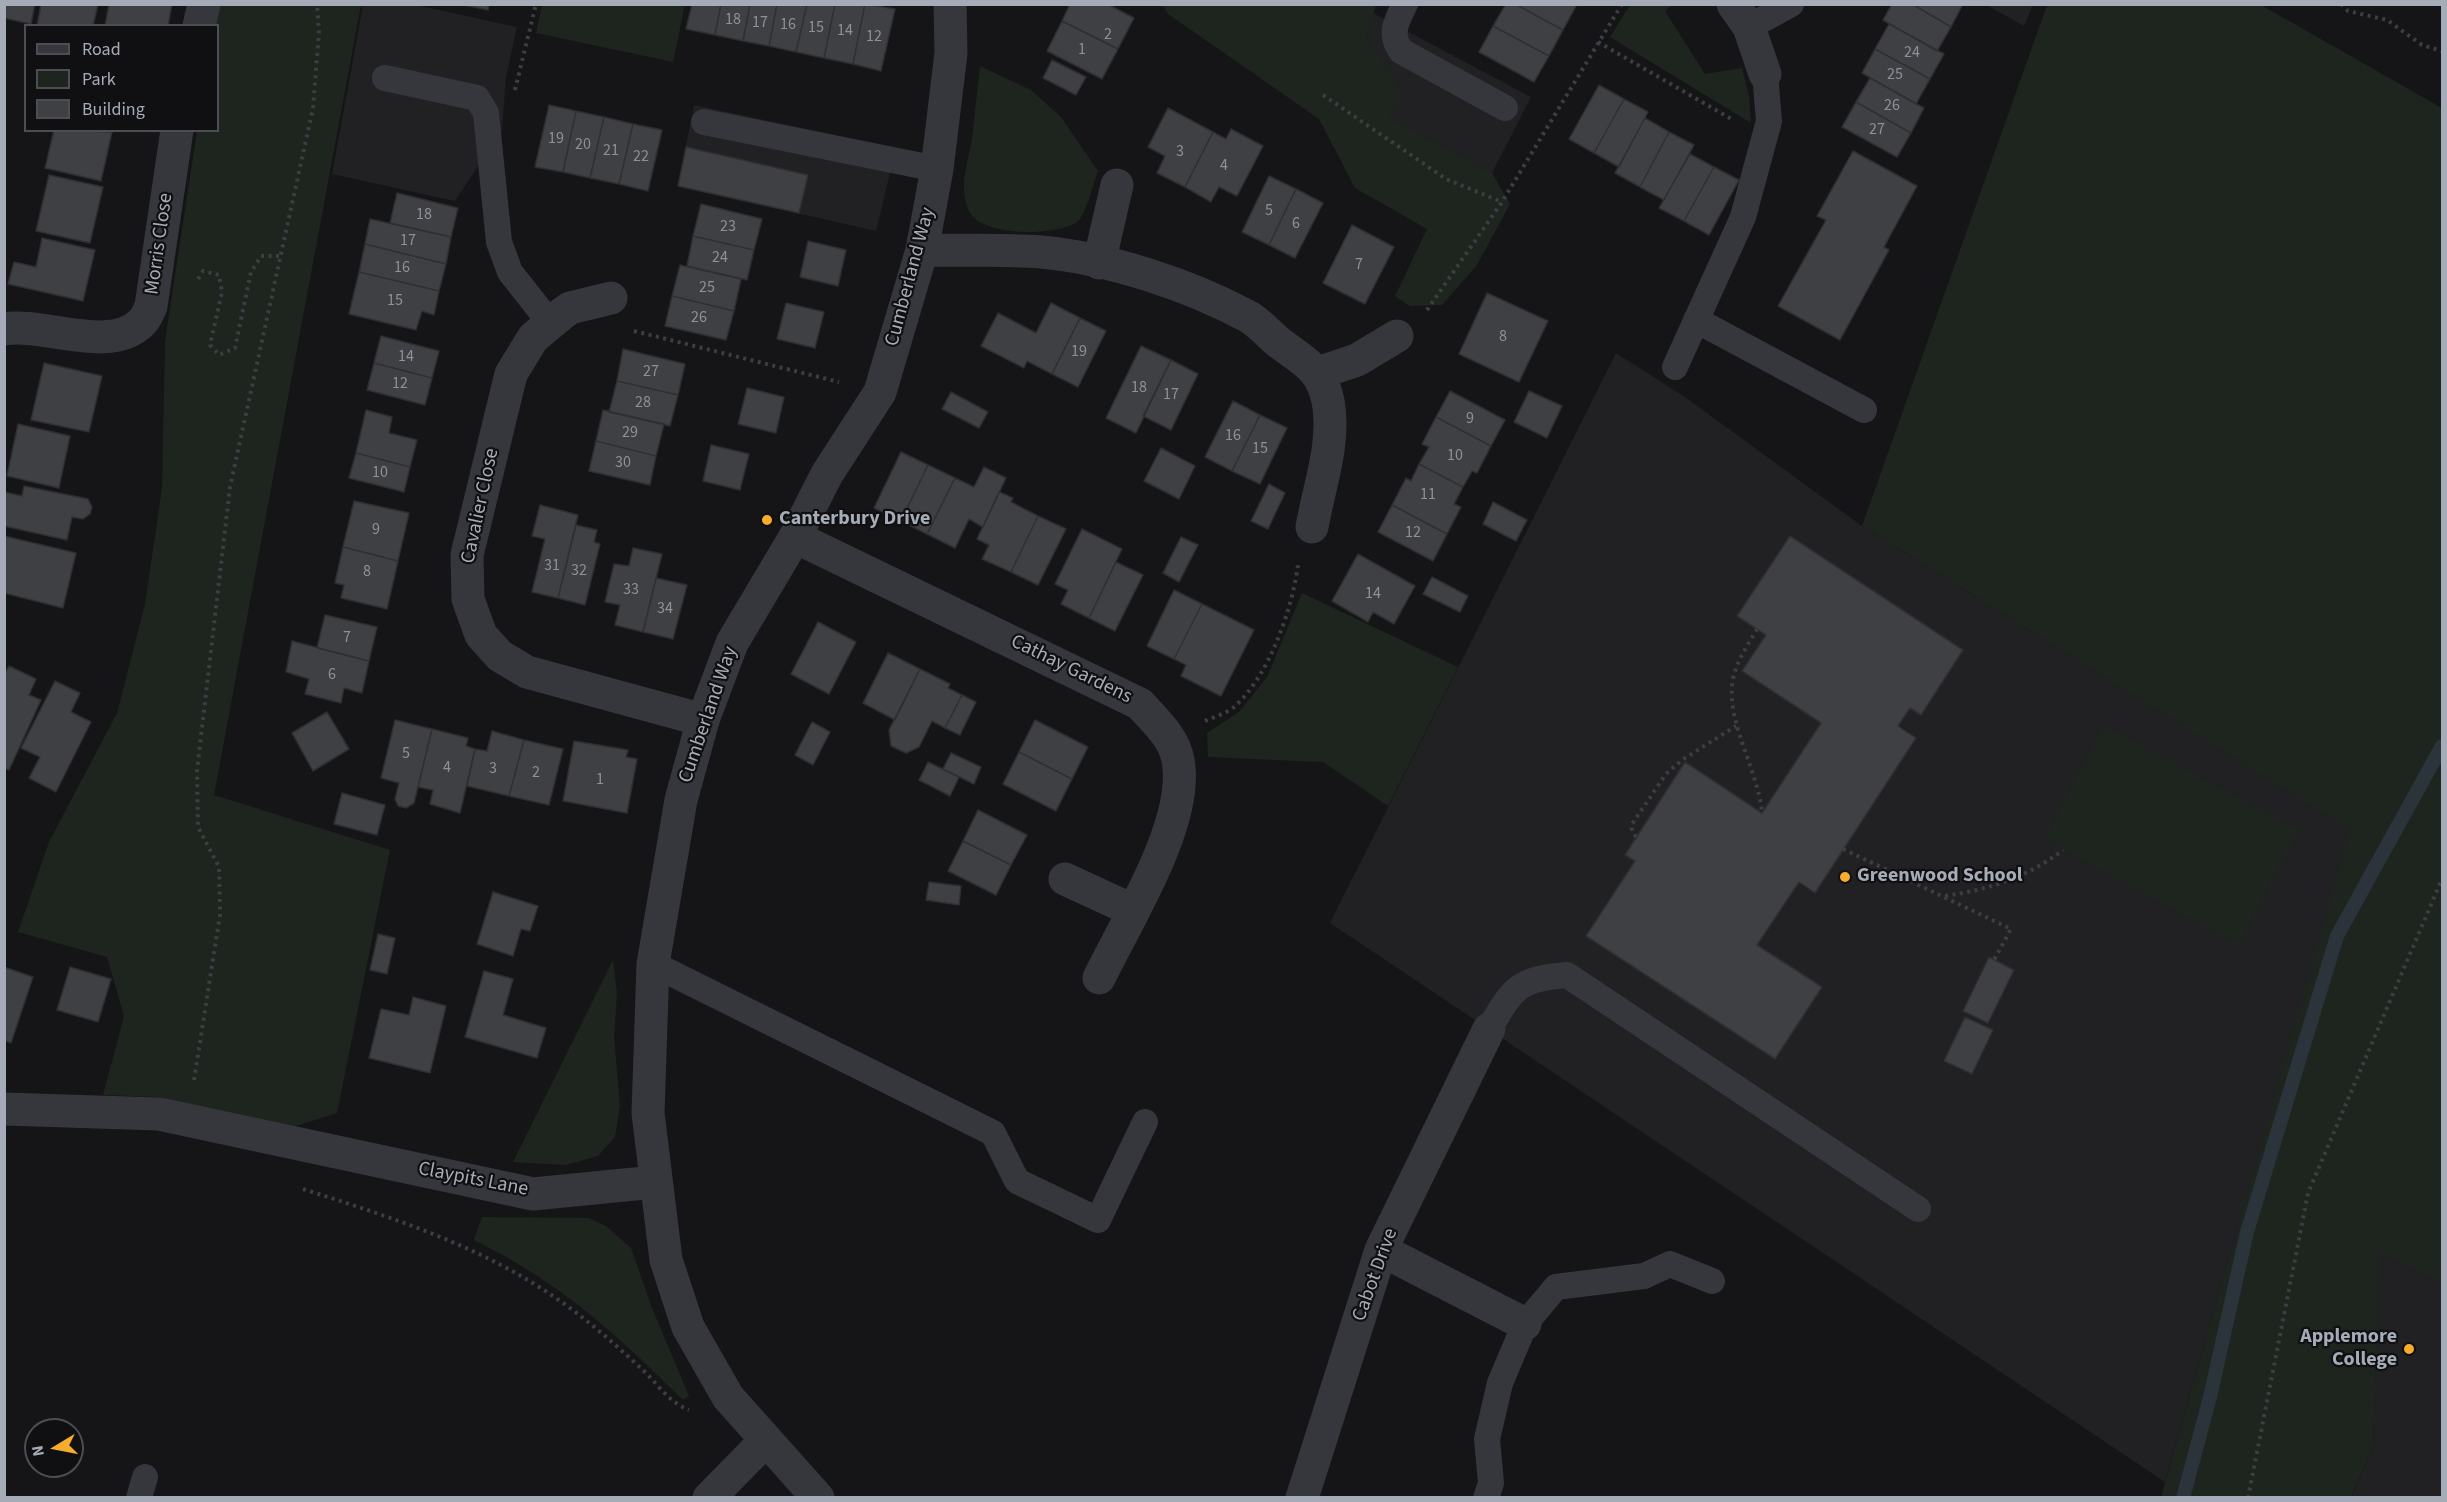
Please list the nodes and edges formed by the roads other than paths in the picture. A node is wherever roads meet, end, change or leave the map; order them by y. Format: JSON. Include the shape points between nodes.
{"nodes":[{"id":1,"x":204,"y":4,"type":"edge"},
{"id":2,"x":950,"y":4,"type":"edge"},
{"id":3,"x":1405,"y":4,"type":"edge"},
{"id":4,"x":1791,"y":4,"type":"edge"},
{"id":5,"x":1741,"y":16,"type":"edge"},
{"id":6,"x":199,"y":24,"type":"edge"},
{"id":7,"x":1765,"y":74,"type":"joint"},
{"id":8,"x":385,"y":78,"type":"dead end"},
{"id":9,"x":1505,"y":108,"type":"dead end"},
{"id":10,"x":704,"y":122,"type":"dead end"},
{"id":11,"x":177,"y":132,"type":"edge"},
{"id":12,"x":937,"y":169,"type":"junction"},
{"id":13,"x":1117,"y":185,"type":"dead end"},
{"id":14,"x":922,"y":250,"type":"junction"},
{"id":15,"x":1099,"y":263,"type":"junction"},
{"id":16,"x":611,"y":298,"type":"dead end"},
{"id":17,"x":1696,"y":320,"type":"junction"},
{"id":18,"x":551,"y":324,"type":"junction"},
{"id":19,"x":4,"y":329,"type":"edge"},
{"id":20,"x":1397,"y":336,"type":"road end"},
{"id":21,"x":1675,"y":367,"type":"dead end"},
{"id":22,"x":1318,"y":373,"type":"junction"},
{"id":23,"x":1864,"y":410,"type":"dead end"},
{"id":24,"x":1312,"y":527,"type":"road end"},
{"id":25,"x":795,"y":537,"type":"junction"},
{"id":26,"x":703,"y":720,"type":"junction"},
{"id":27,"x":1065,"y":879,"type":"dead end"},
{"id":28,"x":1132,"y":910,"type":"junction"},
{"id":29,"x":653,"y":964,"type":"junction"},
{"id":30,"x":1099,"y":978,"type":"dead end"},
{"id":31,"x":1489,"y":1029,"type":"joint"},
{"id":32,"x":4,"y":1108,"type":"edge"},
{"id":33,"x":1145,"y":1122,"type":"dead end"},
{"id":34,"x":655,"y":1182,"type":"junction"},
{"id":35,"x":1918,"y":1209,"type":"dead end"},
{"id":36,"x":1381,"y":1250,"type":"junction"},
{"id":37,"x":1712,"y":1281,"type":"dead end"},
{"id":38,"x":1525,"y":1324,"type":"junction"},
{"id":39,"x":765,"y":1441,"type":"junction"},
{"id":40,"x":709,"y":1497,"type":"edge"},
{"id":41,"x":818,"y":1497,"type":"edge"},
{"id":42,"x":1302,"y":1497,"type":"edge"},
{"id":43,"x":1486,"y":1497,"type":"edge"}],
"edges":[{"from":1,"to":6,"type":"street"},
{"from":2,"to":12,"type":"street","name":"Cumberland Way","via":[[951,53]]},
{"from":3,"to":9,"type":"lane","via":[[1394,26],[1394,41],[1401,51]]},
{"from":4,"to":5,"type":"lane"},
{"from":5,"to":7,"type":"street"},
{"from":7,"to":17,"type":"lane","via":[[1769,121],[1766,139],[1743,217]]},
{"from":8,"to":18,"type":"lane","via":[[477,98],[486,113],[499,242],[510,272]]},
{"from":10,"to":12,"type":"lane"},
{"from":11,"to":19,"type":"street","name":"Morris Close","via":[[151,306],[142,322],[124,334],[106,337]]},
{"from":12,"to":14,"type":"street","name":"Cumberland Way"},
{"from":13,"to":15,"type":"street"},
{"from":14,"to":15,"type":"street","via":[[1042,252]]},
{"from":14,"to":25,"type":"street","name":"Cumberland Way","via":[[880,392],[828,474]]},
{"from":15,"to":22,"type":"street","via":[[1182,285],[1251,318]]},
{"from":16,"to":18,"type":"street","name":"Cavalier Close","via":[[570,308]]},
{"from":17,"to":21,"type":"lane"},
{"from":17,"to":23,"type":"lane"},
{"from":18,"to":26,"type":"street","name":"Cavalier Close","via":[[533,338],[511,374],[467,555],[468,599],[478,627],[500,656],[528,672]]},
{"from":20,"to":22,"type":"street","via":[[1357,360]]},
{"from":22,"to":24,"type":"street","via":[[1328,401],[1328,445]]},
{"from":25,"to":26,"type":"street","name":"Cumberland Way","via":[[732,643]]},
{"from":25,"to":28,"type":"street","name":"Cathay Gardens","via":[[1140,704],[1170,737],[1178,760],[1179,796],[1170,834]]},
{"from":26,"to":29,"type":"street","name":"Cumberland Way","via":[[681,800]]},
{"from":27,"to":28,"type":"street"},
{"from":28,"to":30,"type":"street","name":"Cathay Gardens"},
{"from":29,"to":33,"type":"lane","via":[[993,1133],[1017,1181],[1098,1220]]},
{"from":29,"to":34,"type":"street","name":"Cumberland Way","via":[[648,1113]]},
{"from":31,"to":35,"type":"lane","via":[[1510,993],[1536,977],[1567,975]]},
{"from":31,"to":36,"type":"street","name":"Cabot Drive"},
{"from":32,"to":34,"type":"street","name":"Claypits Lane","via":[[159,1114],[532,1194]]},
{"from":34,"to":39,"type":"street","via":[[666,1260],[688,1327],[728,1397]]},
{"from":36,"to":38,"type":"street"},
{"from":36,"to":42,"type":"street","name":"Cabot Drive"},
{"from":37,"to":38,"type":"lane","via":[[1670,1264],[1644,1276],[1556,1287]]},
{"from":38,"to":43,"type":"lane","via":[[1500,1383],[1487,1439],[1491,1483]]},
{"from":39,"to":40,"type":"street"},
{"from":39,"to":41,"type":"street"}]}
